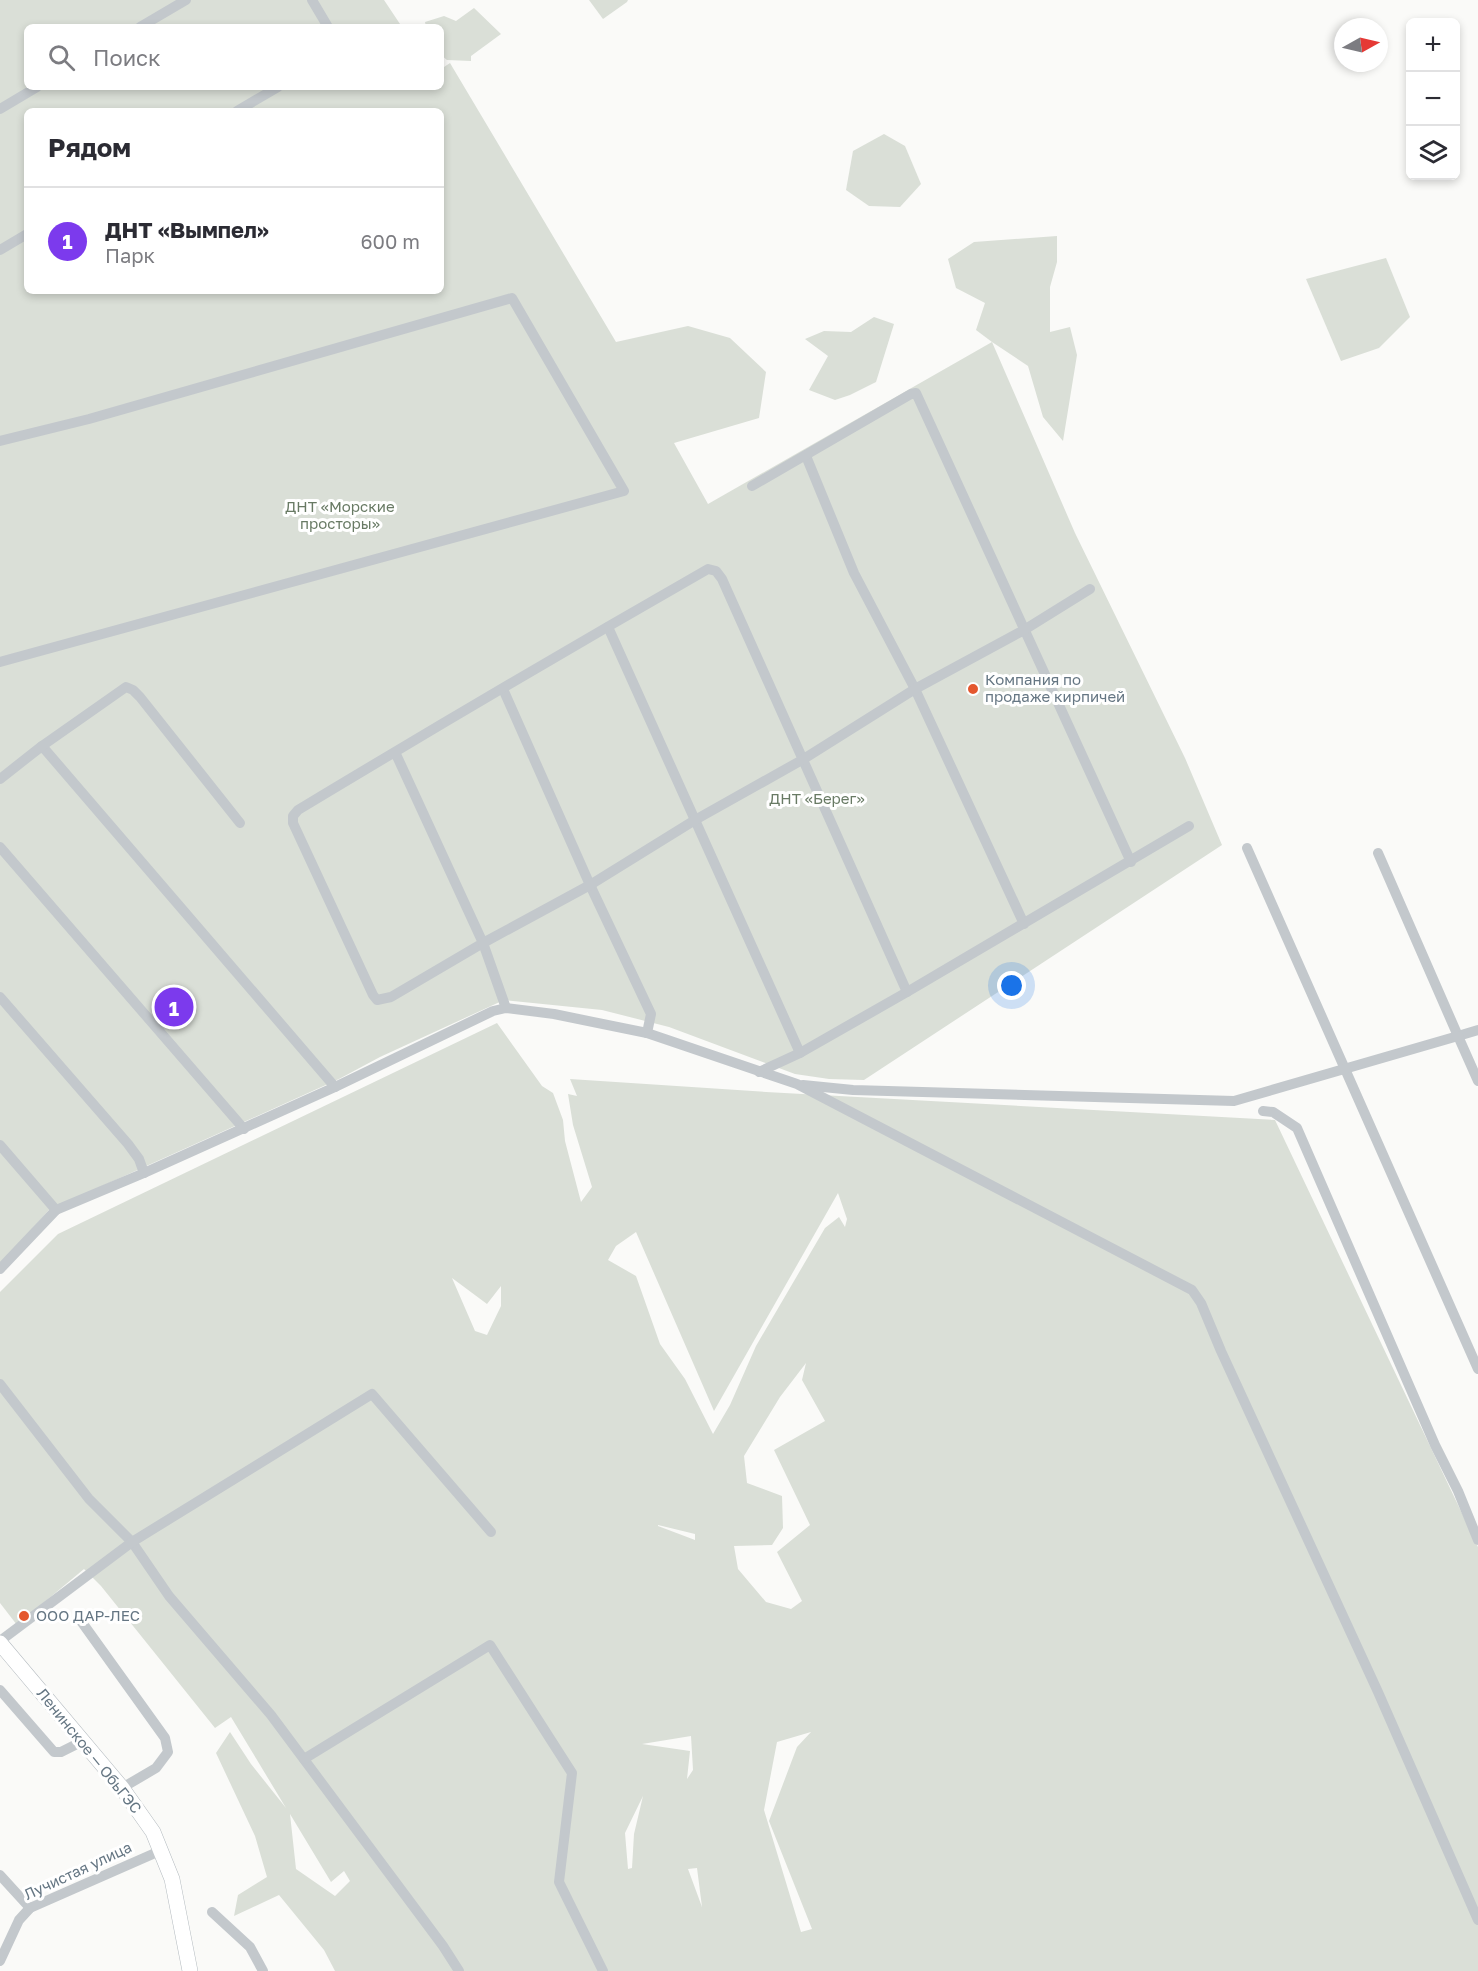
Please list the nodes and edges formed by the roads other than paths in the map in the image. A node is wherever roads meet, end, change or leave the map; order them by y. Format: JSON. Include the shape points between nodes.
{"nodes":[{"id":1,"x":186,"y":0,"type":"edge"},
{"id":2,"x":312,"y":0,"type":"edge"},
{"id":3,"x":145,"y":24,"type":"edge"},
{"id":4,"x":326,"y":24,"type":"edge"},
{"id":5,"x":32,"y":90,"type":"edge"},
{"id":6,"x":273,"y":90,"type":"edge"},
{"id":7,"x":242,"y":108,"type":"edge"},
{"id":8,"x":0,"y":109,"type":"edge"},
{"id":9,"x":24,"y":236,"type":"edge"},
{"id":10,"x":0,"y":250,"type":"edge"},
{"id":11,"x":0,"y":441,"type":"edge"},
{"id":12,"x":806,"y":456,"type":"junction"},
{"id":13,"x":752,"y":486,"type":"dead end"},
{"id":14,"x":1090,"y":589,"type":"dead end"},
{"id":15,"x":608,"y":627,"type":"junction"},
{"id":16,"x":1024,"y":630,"type":"junction"},
{"id":17,"x":0,"y":662,"type":"edge"},
{"id":18,"x":503,"y":689,"type":"junction"},
{"id":19,"x":915,"y":689,"type":"junction"},
{"id":20,"x":42,"y":746,"type":"junction"},
{"id":21,"x":395,"y":752,"type":"junction"},
{"id":22,"x":802,"y":760,"type":"junction"},
{"id":23,"x":0,"y":779,"type":"edge"},
{"id":24,"x":695,"y":820,"type":"junction"},
{"id":25,"x":240,"y":823,"type":"dead end"},
{"id":26,"x":1189,"y":826,"type":"dead end"},
{"id":27,"x":0,"y":847,"type":"edge"},
{"id":28,"x":1247,"y":848,"type":"dead end"},
{"id":29,"x":1378,"y":852,"type":"dead end"},
{"id":30,"x":1131,"y":862,"type":"junction"},
{"id":31,"x":591,"y":885,"type":"junction"},
{"id":32,"x":1024,"y":924,"type":"junction"},
{"id":33,"x":483,"y":943,"type":"junction"},
{"id":34,"x":907,"y":992,"type":"junction"},
{"id":35,"x":0,"y":996,"type":"edge"},
{"id":36,"x":506,"y":1008,"type":"junction"},
{"id":37,"x":1478,"y":1030,"type":"edge"},
{"id":38,"x":647,"y":1033,"type":"junction"},
{"id":39,"x":1458,"y":1036,"type":"junction"},
{"id":40,"x":800,"y":1053,"type":"junction"},
{"id":41,"x":1346,"y":1069,"type":"junction"},
{"id":42,"x":759,"y":1072,"type":"junction"},
{"id":43,"x":1478,"y":1081,"type":"edge"},
{"id":44,"x":797,"y":1084,"type":"junction"},
{"id":45,"x":335,"y":1088,"type":"junction"},
{"id":46,"x":1263,"y":1111,"type":"dead end"},
{"id":47,"x":244,"y":1129,"type":"junction"},
{"id":48,"x":0,"y":1145,"type":"edge"},
{"id":49,"x":144,"y":1173,"type":"junction"},
{"id":50,"x":56,"y":1210,"type":"junction"},
{"id":51,"x":0,"y":1269,"type":"edge"},
{"id":52,"x":1478,"y":1369,"type":"edge"},
{"id":53,"x":0,"y":1384,"type":"edge"},
{"id":54,"x":491,"y":1532,"type":"dead end"},
{"id":55,"x":1478,"y":1540,"type":"edge"},
{"id":56,"x":132,"y":1542,"type":"junction"},
{"id":57,"x":81,"y":1621,"type":"dead end"},
{"id":58,"x":0,"y":1642,"type":"edge"},
{"id":59,"x":0,"y":1690,"type":"edge"},
{"id":60,"x":83,"y":1741,"type":"junction"},
{"id":61,"x":304,"y":1759,"type":"junction"},
{"id":62,"x":122,"y":1788,"type":"junction"},
{"id":63,"x":162,"y":1850,"type":"junction"},
{"id":64,"x":0,"y":1875,"type":"edge"},
{"id":65,"x":30,"y":1908,"type":"junction"},
{"id":66,"x":212,"y":1912,"type":"dead end"},
{"id":67,"x":1478,"y":1920,"type":"edge"},
{"id":68,"x":0,"y":1961,"type":"edge"},
{"id":69,"x":190,"y":1971,"type":"edge"},
{"id":70,"x":263,"y":1971,"type":"edge"},
{"id":71,"x":459,"y":1971,"type":"edge"},
{"id":72,"x":603,"y":1971,"type":"edge"}],
"edges":[{"from":1,"to":3,"type":"street"},
{"from":2,"to":4,"type":"street"},
{"from":5,"to":8,"type":"street"},
{"from":6,"to":7,"type":"street"},
{"from":9,"to":10,"type":"street"},
{"from":11,"to":17,"type":"street","via":[[512,298],[624,491]]},
{"from":12,"to":13,"type":"street"},
{"from":12,"to":16,"type":"street","via":[[916,393]]},
{"from":12,"to":19,"type":"street","via":[[854,573]]},
{"from":14,"to":16,"type":"street"},
{"from":15,"to":18,"type":"street"},
{"from":15,"to":22,"type":"street","via":[[708,569],[716,571]]},
{"from":15,"to":24,"type":"street"},
{"from":16,"to":19,"type":"street"},
{"from":16,"to":30,"type":"street"},
{"from":18,"to":21,"type":"street"},
{"from":18,"to":31,"type":"street"},
{"from":19,"to":22,"type":"street"},
{"from":19,"to":32,"type":"street"},
{"from":20,"to":23,"type":"street"},
{"from":20,"to":25,"type":"street","via":[[120,690],[134,690]]},
{"from":20,"to":45,"type":"street"},
{"from":21,"to":33,"type":"street"},
{"from":21,"to":33,"type":"street","via":[[298,810],[293,823],[298,834],[377,1000],[391,997]]},
{"from":22,"to":24,"type":"street"},
{"from":22,"to":34,"type":"street"},
{"from":24,"to":31,"type":"street"},
{"from":24,"to":40,"type":"street"},
{"from":26,"to":30,"type":"street"},
{"from":27,"to":47,"type":"street"},
{"from":28,"to":41,"type":"street"},
{"from":29,"to":39,"type":"street"},
{"from":30,"to":32,"type":"street"},
{"from":31,"to":33,"type":"street"},
{"from":31,"to":38,"type":"street","via":[[651,1014]]},
{"from":32,"to":34,"type":"street"},
{"from":33,"to":36,"type":"street"},
{"from":34,"to":40,"type":"street"},
{"from":35,"to":49,"type":"street","via":[[128,1144]]},
{"from":36,"to":38,"type":"street"},
{"from":36,"to":45,"type":"street"},
{"from":37,"to":39,"type":"street"},
{"from":38,"to":42,"type":"street"},
{"from":39,"to":41,"type":"street"},
{"from":39,"to":43,"type":"street"},
{"from":40,"to":42,"type":"street"},
{"from":41,"to":44,"type":"street","via":[[1234,1101],[854,1090]]},
{"from":41,"to":52,"type":"street"},
{"from":42,"to":44,"type":"street"},
{"from":44,"to":67,"type":"street","via":[[1192,1290],[1378,1692]]},
{"from":45,"to":47,"type":"street"},
{"from":46,"to":55,"type":"street","via":[[1274,1112],[1297,1128]]},
{"from":47,"to":49,"type":"street"},
{"from":48,"to":50,"type":"street"},
{"from":49,"to":50,"type":"street"},
{"from":50,"to":51,"type":"street"},
{"from":53,"to":56,"type":"street","via":[[89,1499]]},
{"from":54,"to":56,"type":"street","via":[[372,1394]]},
{"from":56,"to":58,"type":"street"},
{"from":56,"to":61,"type":"street","via":[[169,1596],[272,1714]]},
{"from":57,"to":62,"type":"street","via":[[165,1738],[168,1752],[156,1768]]},
{"from":58,"to":60,"type":"main road","name":"Ленинское — ОбьГЭС"},
{"from":59,"to":60,"type":"street","via":[[54,1752]]},
{"from":60,"to":62,"type":"main road","name":"Ленинское — ОбьГЭС"},
{"from":61,"to":71,"type":"street"},
{"from":61,"to":72,"type":"street","via":[[490,1645],[572,1773],[559,1882]]},
{"from":62,"to":63,"type":"main road","name":"Ленинское — ОбьГЭС","via":[[149,1824]]},
{"from":63,"to":65,"type":"street","name":"Лучистая улица"},
{"from":63,"to":69,"type":"main road","name":"Ленинское — ОбьГЭС","via":[[179,1908]]},
{"from":64,"to":65,"type":"street"},
{"from":65,"to":68,"type":"street","name":"Лучистая улица","via":[[19,1920]]},
{"from":66,"to":70,"type":"street","via":[[250,1947]]}]}
